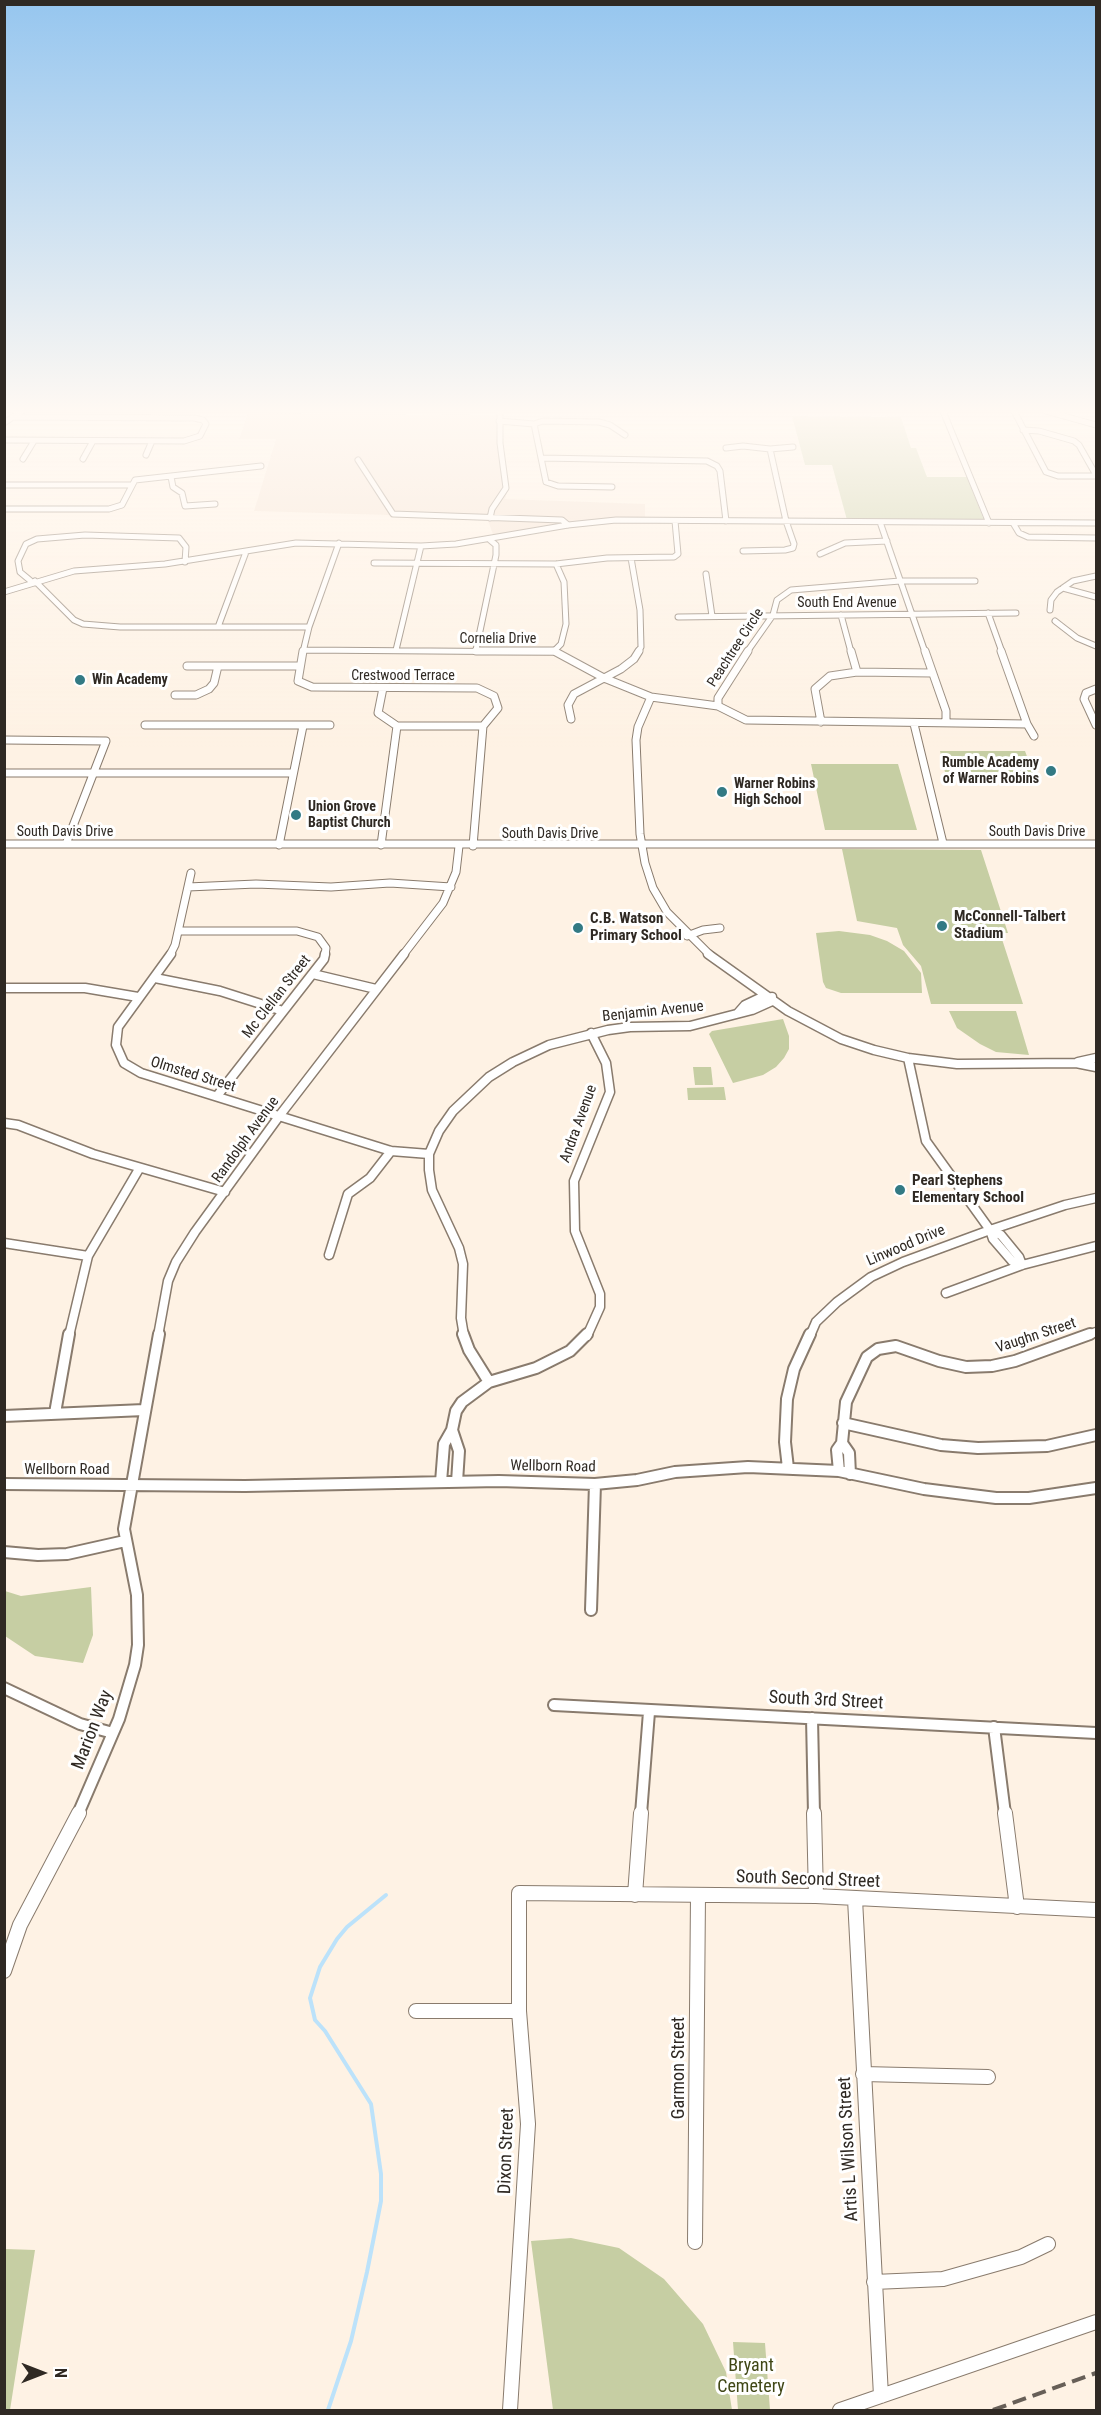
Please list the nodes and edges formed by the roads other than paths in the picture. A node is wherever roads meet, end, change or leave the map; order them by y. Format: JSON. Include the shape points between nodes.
{"nodes":[{"id":1,"x":1013,"y":523,"type":"edge"},
{"id":2,"x":580,"y":524,"type":"edge"},
{"id":3,"x":675,"y":524,"type":"edge"},
{"id":4,"x":787,"y":524,"type":"edge"},
{"id":5,"x":881,"y":524,"type":"edge"},
{"id":6,"x":568,"y":525,"type":"joint"},
{"id":7,"x":1096,"y":538,"type":"edge"},
{"id":8,"x":490,"y":540,"type":"junction"},
{"id":9,"x":887,"y":541,"type":"junction"},
{"id":10,"x":339,"y":543,"type":"junction"},
{"id":11,"x":421,"y":546,"type":"junction"},
{"id":12,"x":742,"y":551,"type":"dead end"},
{"id":13,"x":246,"y":552,"type":"junction"},
{"id":14,"x":820,"y":554,"type":"dead end"},
{"id":15,"x":631,"y":558,"type":"junction"},
{"id":16,"x":185,"y":562,"type":"junction"},
{"id":17,"x":374,"y":563,"type":"dead end"},
{"id":18,"x":417,"y":563,"type":"junction"},
{"id":19,"x":493,"y":564,"type":"junction"},
{"id":20,"x":556,"y":564,"type":"junction"},
{"id":21,"x":706,"y":574,"type":"dead end"},
{"id":22,"x":1096,"y":576,"type":"edge"},
{"id":23,"x":900,"y":581,"type":"junction"},
{"id":24,"x":975,"y":581,"type":"dead end"},
{"id":25,"x":33,"y":582,"type":"junction"},
{"id":26,"x":1063,"y":588,"type":"junction"},
{"id":27,"x":4,"y":592,"type":"edge"},
{"id":28,"x":1096,"y":597,"type":"edge"},
{"id":29,"x":1050,"y":610,"type":"dead end"},
{"id":30,"x":988,"y":613,"type":"junction"},
{"id":31,"x":1016,"y":613,"type":"dead end"},
{"id":32,"x":912,"y":614,"type":"junction"},
{"id":33,"x":772,"y":615,"type":"junction"},
{"id":34,"x":841,"y":615,"type":"junction"},
{"id":35,"x":712,"y":616,"type":"junction"},
{"id":36,"x":678,"y":617,"type":"dead end"},
{"id":37,"x":1055,"y":621,"type":"dead end"},
{"id":38,"x":218,"y":627,"type":"junction"},
{"id":39,"x":309,"y":627,"type":"junction"},
{"id":40,"x":1096,"y":638,"type":"edge"},
{"id":41,"x":1086,"y":642,"type":"junction"},
{"id":42,"x":1096,"y":646,"type":"edge"},
{"id":43,"x":304,"y":650,"type":"junction"},
{"id":44,"x":396,"y":650,"type":"junction"},
{"id":45,"x":476,"y":650,"type":"junction"},
{"id":46,"x":554,"y":651,"type":"junction"},
{"id":47,"x":187,"y":666,"type":"dead end"},
{"id":48,"x":218,"y":666,"type":"junction"},
{"id":49,"x":299,"y":666,"type":"junction"},
{"id":50,"x":857,"y":672,"type":"junction"},
{"id":51,"x":931,"y":673,"type":"junction"},
{"id":52,"x":604,"y":678,"type":"junction"},
{"id":53,"x":383,"y":688,"type":"junction"},
{"id":54,"x":1096,"y":689,"type":"edge"},
{"id":55,"x":175,"y":695,"type":"dead end"},
{"id":56,"x":651,"y":697,"type":"junction"},
{"id":57,"x":718,"y":706,"type":"junction"},
{"id":58,"x":571,"y":719,"type":"dead end"},
{"id":59,"x":821,"y":722,"type":"junction"},
{"id":60,"x":946,"y":723,"type":"junction"},
{"id":61,"x":914,"y":724,"type":"junction"},
{"id":62,"x":1027,"y":724,"type":"junction"},
{"id":63,"x":145,"y":725,"type":"dead end"},
{"id":64,"x":330,"y":725,"type":"dead end"},
{"id":65,"x":1096,"y":725,"type":"edge"},
{"id":66,"x":303,"y":726,"type":"junction"},
{"id":67,"x":397,"y":726,"type":"junction"},
{"id":68,"x":483,"y":726,"type":"junction"},
{"id":69,"x":1034,"y":736,"type":"dead end"},
{"id":70,"x":4,"y":740,"type":"edge"},
{"id":71,"x":4,"y":773,"type":"edge"},
{"id":72,"x":293,"y":773,"type":"junction"},
{"id":73,"x":94,"y":774,"type":"junction"},
{"id":74,"x":943,"y":843,"type":"junction"},
{"id":75,"x":6,"y":844,"type":"edge"},
{"id":76,"x":66,"y":844,"type":"junction"},
{"id":77,"x":1096,"y":844,"type":"edge"},
{"id":78,"x":279,"y":845,"type":"junction"},
{"id":79,"x":381,"y":845,"type":"junction"},
{"id":80,"x":642,"y":845,"type":"junction"},
{"id":81,"x":459,"y":846,"type":"junction"},
{"id":82,"x":472,"y":846,"type":"junction"},
{"id":83,"x":5,"y":854,"type":"edge"},
{"id":84,"x":191,"y":873,"type":"dead end"},
{"id":85,"x":188,"y":887,"type":"junction"},
{"id":86,"x":451,"y":887,"type":"junction"},
{"id":87,"x":720,"y":928,"type":"dead end"},
{"id":88,"x":180,"y":932,"type":"junction"},
{"id":89,"x":687,"y":936,"type":"junction"},
{"id":90,"x":312,"y":974,"type":"junction"},
{"id":91,"x":155,"y":978,"type":"junction"},
{"id":92,"x":4,"y":988,"type":"edge"},
{"id":93,"x":376,"y":989,"type":"junction"},
{"id":94,"x":138,"y":997,"type":"junction"},
{"id":95,"x":768,"y":998,"type":"junction"},
{"id":96,"x":283,"y":1011,"type":"junction"},
{"id":97,"x":591,"y":1033,"type":"junction"},
{"id":98,"x":908,"y":1058,"type":"junction"},
{"id":99,"x":1096,"y":1061,"type":"edge"},
{"id":100,"x":217,"y":1096,"type":"junction"},
{"id":101,"x":280,"y":1115,"type":"junction"},
{"id":102,"x":4,"y":1124,"type":"edge"},
{"id":103,"x":391,"y":1151,"type":"junction"},
{"id":104,"x":429,"y":1154,"type":"junction"},
{"id":105,"x":139,"y":1169,"type":"junction"},
{"id":106,"x":225,"y":1192,"type":"junction"},
{"id":107,"x":1096,"y":1198,"type":"edge"},
{"id":108,"x":990,"y":1230,"type":"junction"},
{"id":109,"x":4,"y":1243,"type":"edge"},
{"id":110,"x":1096,"y":1246,"type":"edge"},
{"id":111,"x":329,"y":1255,"type":"dead end"},
{"id":112,"x":88,"y":1256,"type":"junction"},
{"id":113,"x":1022,"y":1265,"type":"junction"},
{"id":114,"x":946,"y":1293,"type":"dead end"},
{"id":115,"x":1096,"y":1332,"type":"edge"},
{"id":116,"x":489,"y":1382,"type":"junction"},
{"id":117,"x":144,"y":1410,"type":"junction"},
{"id":118,"x":55,"y":1413,"type":"junction"},
{"id":119,"x":4,"y":1416,"type":"edge"},
{"id":120,"x":843,"y":1423,"type":"junction"},
{"id":121,"x":452,"y":1430,"type":"junction"},
{"id":122,"x":1096,"y":1435,"type":"edge"},
{"id":123,"x":842,"y":1443,"type":"junction"},
{"id":124,"x":788,"y":1468,"type":"junction"},
{"id":125,"x":839,"y":1471,"type":"junction"},
{"id":126,"x":850,"y":1474,"type":"junction"},
{"id":127,"x":441,"y":1482,"type":"junction"},
{"id":128,"x":457,"y":1482,"type":"junction"},
{"id":129,"x":4,"y":1484,"type":"edge"},
{"id":130,"x":595,"y":1484,"type":"junction"},
{"id":131,"x":132,"y":1485,"type":"junction"},
{"id":132,"x":1096,"y":1488,"type":"edge"},
{"id":133,"x":125,"y":1541,"type":"junction"},
{"id":134,"x":4,"y":1552,"type":"edge"},
{"id":135,"x":591,"y":1610,"type":"dead end"},
{"id":136,"x":4,"y":1688,"type":"edge"},
{"id":137,"x":554,"y":1705,"type":"dead end"},
{"id":138,"x":649,"y":1712,"type":"junction"},
{"id":139,"x":812,"y":1718,"type":"junction"},
{"id":140,"x":994,"y":1727,"type":"junction"},
{"id":141,"x":113,"y":1733,"type":"junction"},
{"id":142,"x":1096,"y":1733,"type":"edge"},
{"id":143,"x":519,"y":1893,"type":"joint"},
{"id":144,"x":635,"y":1895,"type":"junction"},
{"id":145,"x":698,"y":1895,"type":"junction"},
{"id":146,"x":816,"y":1896,"type":"junction"},
{"id":147,"x":855,"y":1899,"type":"junction"},
{"id":148,"x":1017,"y":1907,"type":"junction"},
{"id":149,"x":1096,"y":1910,"type":"edge"},
{"id":150,"x":7,"y":1953,"type":"edge"},
{"id":151,"x":4,"y":1971,"type":"edge"},
{"id":152,"x":416,"y":2011,"type":"dead end"},
{"id":153,"x":519,"y":2011,"type":"junction"},
{"id":154,"x":863,"y":2074,"type":"junction"},
{"id":155,"x":988,"y":2077,"type":"dead end"},
{"id":156,"x":695,"y":2242,"type":"dead end"},
{"id":157,"x":1048,"y":2244,"type":"dead end"},
{"id":158,"x":874,"y":2282,"type":"junction"},
{"id":159,"x":1096,"y":2322,"type":"edge"},
{"id":160,"x":881,"y":2396,"type":"junction"},
{"id":161,"x":510,"y":2410,"type":"edge"},
{"id":162,"x":840,"y":2410,"type":"edge"}],
"edges":[{"from":1,"to":7,"type":"street","via":[[1019,533],[1028,537]]},
{"from":2,"to":6,"type":"street"},
{"from":3,"to":15,"type":"street","via":[[678,555]]},
{"from":4,"to":12,"type":"street","via":[[793,548]]},
{"from":5,"to":9,"type":"street"},
{"from":6,"to":8,"type":"street"},
{"from":8,"to":11,"type":"street"},
{"from":8,"to":19,"type":"street","via":[[496,545]]},
{"from":9,"to":14,"type":"street","via":[[845,543]]},
{"from":9,"to":23,"type":"street"},
{"from":10,"to":11,"type":"street"},
{"from":10,"to":13,"type":"street","via":[[296,543]]},
{"from":10,"to":39,"type":"street"},
{"from":11,"to":18,"type":"street"},
{"from":13,"to":16,"type":"street"},
{"from":13,"to":38,"type":"street"},
{"from":15,"to":20,"type":"street"},
{"from":15,"to":52,"type":"street","via":[[642,643],[634,659]]},
{"from":16,"to":25,"type":"street","via":[[89,569]]},
{"from":16,"to":25,"type":"street","via":[[186,547],[179,538],[38,539],[26,544],[18,561],[20,572]]},
{"from":17,"to":18,"type":"street"},
{"from":18,"to":19,"type":"street"},
{"from":18,"to":44,"type":"street"},
{"from":19,"to":20,"type":"street"},
{"from":19,"to":45,"type":"street"},
{"from":20,"to":46,"type":"street","via":[[564,582],[566,624],[561,644]]},
{"from":21,"to":35,"type":"street"},
{"from":22,"to":26,"type":"street"},
{"from":23,"to":24,"type":"street","name":"Peachtree Circle"},
{"from":23,"to":32,"type":"street"},
{"from":23,"to":33,"type":"street","name":"Peachtree Circle","via":[[792,590],[777,600]]},
{"from":25,"to":27,"type":"street"},
{"from":25,"to":38,"type":"street","via":[[83,624]]},
{"from":26,"to":28,"type":"street"},
{"from":26,"to":29,"type":"street","via":[[1053,595]]},
{"from":30,"to":31,"type":"street","name":"South End Avenue"},
{"from":30,"to":32,"type":"street","name":"South End Avenue"},
{"from":30,"to":62,"type":"street"},
{"from":32,"to":34,"type":"street","name":"South End Avenue"},
{"from":32,"to":51,"type":"street"},
{"from":33,"to":34,"type":"street","name":"South End Avenue"},
{"from":33,"to":35,"type":"street","name":"South End Avenue"},
{"from":33,"to":57,"type":"street","name":"Peachtree Circle","via":[[726,683]]},
{"from":34,"to":50,"type":"street"},
{"from":35,"to":36,"type":"street","name":"South End Avenue"},
{"from":37,"to":41,"type":"street"},
{"from":38,"to":39,"type":"street"},
{"from":39,"to":43,"type":"street"},
{"from":40,"to":41,"type":"street"},
{"from":41,"to":42,"type":"street"},
{"from":43,"to":44,"type":"street","name":"Cornelia Drive"},
{"from":43,"to":49,"type":"street"},
{"from":44,"to":45,"type":"street","name":"Cornelia Drive"},
{"from":45,"to":46,"type":"street","name":"Cornelia Drive"},
{"from":46,"to":52,"type":"street","name":"Cornelia Drive"},
{"from":47,"to":48,"type":"street"},
{"from":48,"to":49,"type":"street"},
{"from":48,"to":55,"type":"street","via":[[209,689]]},
{"from":49,"to":53,"type":"street","name":"Crestwood Terrace","via":[[298,681],[305,685]]},
{"from":50,"to":51,"type":"street"},
{"from":50,"to":59,"type":"street","via":[[838,673],[819,684],[815,694]]},
{"from":51,"to":60,"type":"street","via":[[946,711]]},
{"from":52,"to":56,"type":"street","name":"Cornelia Drive"},
{"from":52,"to":58,"type":"street","via":[[574,694],[568,705]]},
{"from":53,"to":67,"type":"street","via":[[378,713]]},
{"from":53,"to":68,"type":"street","name":"Crestwood Terrace","via":[[486,690],[495,698],[498,708]]},
{"from":54,"to":65,"type":"street","via":[[1086,693],[1084,699]]},
{"from":56,"to":57,"type":"street","name":"Cornelia Drive"},
{"from":56,"to":80,"type":"street","via":[[636,740]]},
{"from":57,"to":59,"type":"street","name":"Peachtree Circle","via":[[746,720]]},
{"from":59,"to":61,"type":"street","name":"Peachtree Circle"},
{"from":60,"to":61,"type":"street","name":"Peachtree Circle"},
{"from":60,"to":62,"type":"street","name":"Peachtree Circle"},
{"from":61,"to":74,"type":"street"},
{"from":62,"to":69,"type":"street"},
{"from":63,"to":66,"type":"street"},
{"from":64,"to":66,"type":"street"},
{"from":66,"to":72,"type":"street"},
{"from":67,"to":68,"type":"street"},
{"from":67,"to":79,"type":"street"},
{"from":68,"to":82,"type":"street","name":"Crestwood Terrace"},
{"from":70,"to":73,"type":"street","via":[[104,740]]},
{"from":71,"to":73,"type":"street"},
{"from":72,"to":73,"type":"street"},
{"from":72,"to":78,"type":"street"},
{"from":73,"to":76,"type":"street"},
{"from":74,"to":77,"type":"street","name":"South Davis Drive"},
{"from":74,"to":80,"type":"street","name":"South Davis Drive"},
{"from":75,"to":76,"type":"street","name":"South Davis Drive"},
{"from":75,"to":83,"type":"street"},
{"from":76,"to":78,"type":"street","name":"South Davis Drive"},
{"from":78,"to":79,"type":"street","name":"South Davis Drive"},
{"from":79,"to":81,"type":"street","name":"South Davis Drive"},
{"from":80,"to":82,"type":"street","name":"South Davis Drive"},
{"from":80,"to":89,"type":"street","via":[[653,888]]},
{"from":81,"to":82,"type":"street","name":"South Davis Drive"},
{"from":81,"to":86,"type":"street","name":"Randolph Avenue"},
{"from":84,"to":85,"type":"street","name":"Olmsted Street"},
{"from":85,"to":86,"type":"street","via":[[390,883]]},
{"from":85,"to":88,"type":"street","name":"Olmsted Street"},
{"from":86,"to":93,"type":"street","name":"Randolph Avenue","via":[[443,903]]},
{"from":87,"to":89,"type":"street"},
{"from":88,"to":90,"type":"street","name":"Mc Clellan Street","via":[[308,933],[322,942],[327,953]]},
{"from":88,"to":91,"type":"street","name":"Olmsted Street"},
{"from":89,"to":95,"type":"street"},
{"from":90,"to":93,"type":"street"},
{"from":90,"to":96,"type":"street","name":"Mc Clellan Street"},
{"from":91,"to":94,"type":"street","name":"Olmsted Street"},
{"from":91,"to":96,"type":"street","via":[[220,991]]},
{"from":92,"to":94,"type":"street","via":[[85,988]]},
{"from":93,"to":101,"type":"street","name":"Randolph Avenue"},
{"from":94,"to":100,"type":"street","name":"Olmsted Street","via":[[116,1033],[124,1063],[141,1073]]},
{"from":95,"to":97,"type":"street","name":"Benjamin Avenue","via":[[752,1011],[690,1026],[630,1027]]},
{"from":95,"to":98,"type":"street","via":[[841,1039]]},
{"from":96,"to":100,"type":"street","name":"Mc Clellan Street"},
{"from":97,"to":104,"type":"street","name":"Benjamin Avenue","via":[[549,1045],[489,1077],[453,1111]]},
{"from":97,"to":116,"type":"street","name":"Andra Avenue","via":[[606,1063],[610,1092],[574,1182],[575,1231],[600,1294],[600,1307],[586,1337],[570,1351],[536,1368]]},
{"from":98,"to":99,"type":"street","via":[[957,1064]]},
{"from":98,"to":108,"type":"street","via":[[926,1141]]},
{"from":100,"to":101,"type":"street","name":"Olmsted Street"},
{"from":101,"to":103,"type":"street","name":"Olmsted Street"},
{"from":101,"to":106,"type":"street","name":"Randolph Avenue"},
{"from":102,"to":105,"type":"street","via":[[18,1125]]},
{"from":103,"to":104,"type":"street","name":"Olmsted Street"},
{"from":103,"to":111,"type":"street","via":[[370,1178],[348,1194]]},
{"from":104,"to":116,"type":"street","via":[[432,1190],[463,1264],[463,1333]]},
{"from":105,"to":106,"type":"street"},
{"from":105,"to":112,"type":"street"},
{"from":106,"to":117,"type":"street","name":"Randolph Avenue","via":[[176,1262],[168,1281]]},
{"from":107,"to":108,"type":"street","name":"Linwood Drive"},
{"from":108,"to":113,"type":"street","via":[[1012,1261]]},
{"from":108,"to":124,"type":"street","name":"Linwood Drive","via":[[871,1277],[816,1322],[794,1369],[787,1399]]},
{"from":109,"to":112,"type":"street"},
{"from":110,"to":113,"type":"street"},
{"from":112,"to":118,"type":"street"},
{"from":113,"to":114,"type":"street"},
{"from":115,"to":120,"type":"street","name":"Vaughn Street","via":[[992,1366],[966,1367],[896,1346],[878,1349],[867,1357],[858,1372],[846,1402]]},
{"from":116,"to":121,"type":"street","name":"Andra Avenue","via":[[462,1402]]},
{"from":117,"to":118,"type":"street"},
{"from":117,"to":131,"type":"street","name":"Randolph Avenue"},
{"from":118,"to":119,"type":"street"},
{"from":120,"to":122,"type":"street","via":[[941,1445],[978,1448],[1047,1446]]},
{"from":120,"to":123,"type":"street","name":"Vaughn Street"},
{"from":121,"to":127,"type":"street","name":"Andra Avenue","via":[[444,1444]]},
{"from":121,"to":128,"type":"street","via":[[459,1451]]},
{"from":123,"to":125,"type":"street","name":"Vaughn Street","via":[[837,1450]]},
{"from":123,"to":126,"type":"street","name":"Vaughn Street","via":[[849,1453]]},
{"from":124,"to":125,"type":"street","name":"Wellborn Road"},
{"from":124,"to":130,"type":"street","name":"Wellborn Road","via":[[716,1468]]},
{"from":125,"to":126,"type":"street","name":"Wellborn Road"},
{"from":126,"to":132,"type":"street","name":"Wellborn Road","via":[[996,1498],[1029,1498]]},
{"from":127,"to":128,"type":"street","name":"Wellborn Road"},
{"from":127,"to":131,"type":"street","name":"Wellborn Road"},
{"from":128,"to":130,"type":"street","name":"Wellborn Road"},
{"from":129,"to":131,"type":"street","name":"Wellborn Road"},
{"from":130,"to":135,"type":"street"},
{"from":131,"to":133,"type":"street","name":"Marion Way","via":[[124,1522]]},
{"from":133,"to":134,"type":"street","via":[[67,1554]]},
{"from":133,"to":141,"type":"street","name":"Marion Way","via":[[137,1595],[138,1645]]},
{"from":136,"to":141,"type":"street","via":[[80,1724]]},
{"from":137,"to":138,"type":"street","name":"South 3rd Street"},
{"from":138,"to":139,"type":"street","name":"South 3rd Street"},
{"from":138,"to":144,"type":"street"},
{"from":139,"to":140,"type":"street","name":"South 3rd Street"},
{"from":139,"to":146,"type":"street"},
{"from":140,"to":142,"type":"street","name":"South 3rd Street"},
{"from":140,"to":148,"type":"street"},
{"from":141,"to":150,"type":"street","name":"Marion Way","via":[[82,1808]]},
{"from":143,"to":144,"type":"street","name":"South Second Street"},
{"from":143,"to":153,"type":"street","name":"Dixon Street"},
{"from":144,"to":145,"type":"street","name":"South Second Street"},
{"from":145,"to":146,"type":"street","name":"South Second Street"},
{"from":145,"to":156,"type":"street","name":"Garmon Street"},
{"from":146,"to":147,"type":"street","name":"South Second Street"},
{"from":147,"to":148,"type":"street","name":"South Second Street"},
{"from":147,"to":154,"type":"street","name":"Artis L Wilson Street"},
{"from":148,"to":149,"type":"street","name":"South Second Street"},
{"from":150,"to":151,"type":"street","name":"Marion Way"},
{"from":152,"to":153,"type":"street"},
{"from":153,"to":161,"type":"street","name":"Dixon Street","via":[[528,2124]]},
{"from":154,"to":155,"type":"street"},
{"from":154,"to":158,"type":"street","name":"Artis L Wilson Street"},
{"from":157,"to":158,"type":"street","via":[[1021,2257],[943,2279]]},
{"from":158,"to":160,"type":"street","name":"Artis L Wilson Street"},
{"from":159,"to":160,"type":"street"},
{"from":160,"to":162,"type":"street"}]}
